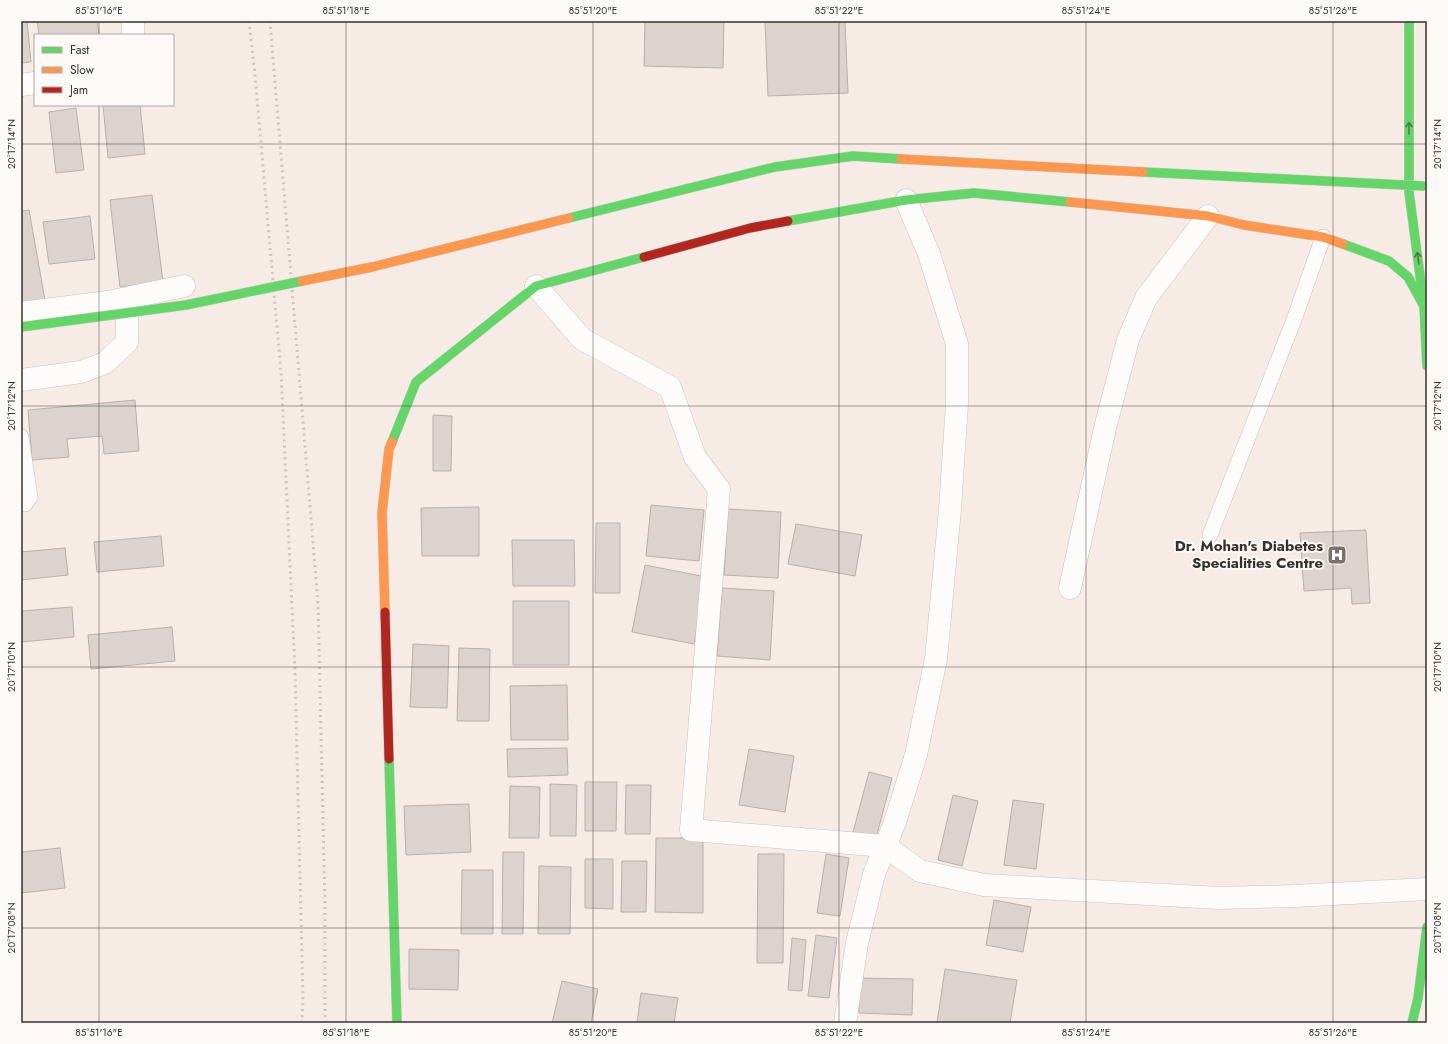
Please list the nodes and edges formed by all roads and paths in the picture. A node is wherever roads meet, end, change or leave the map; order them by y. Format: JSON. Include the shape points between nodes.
{"nodes":[{"id":1,"x":133,"y":21,"type":"edge"},
{"id":2,"x":1409,"y":21,"type":"edge"},
{"id":3,"x":134,"y":34,"type":"edge"},
{"id":4,"x":34,"y":83,"type":"edge"},
{"id":5,"x":21,"y":85,"type":"edge"},
{"id":6,"x":1426,"y":186,"type":"edge"},
{"id":7,"x":906,"y":200,"type":"junction"},
{"id":8,"x":1208,"y":216,"type":"junction"},
{"id":9,"x":1323,"y":237,"type":"junction"},
{"id":10,"x":184,"y":286,"type":"dead end"},
{"id":11,"x":536,"y":286,"type":"junction"},
{"id":12,"x":108,"y":302,"type":"junction"},
{"id":13,"x":1424,"y":306,"type":"junction"},
{"id":14,"x":21,"y":313,"type":"edge"},
{"id":15,"x":21,"y":327,"type":"edge"},
{"id":16,"x":1427,"y":366,"type":"edge"},
{"id":17,"x":21,"y":380,"type":"edge"},
{"id":18,"x":21,"y":437,"type":"edge"},
{"id":19,"x":21,"y":504,"type":"edge"},
{"id":20,"x":1210,"y":535,"type":"dead end"},
{"id":21,"x":1070,"y":588,"type":"dead end"},
{"id":22,"x":885,"y":846,"type":"junction"},
{"id":23,"x":1427,"y":889,"type":"edge"},
{"id":24,"x":1427,"y":927,"type":"edge"},
{"id":25,"x":1418,"y":1019,"type":"edge"},
{"id":26,"x":397,"y":1023,"type":"edge"},
{"id":27,"x":846,"y":1023,"type":"edge"}],
"edges":[{"from":1,"to":3,"type":"street"},
{"from":13,"to":2,"type":"street","one_way":true,"via":[[1409,192]]},
{"from":4,"to":5,"type":"street"},
{"from":6,"to":15,"type":"street","bridge":true,"via":[[853,156],[775,167],[372,267],[186,305]]},
{"from":7,"to":8,"type":"street","via":[[974,193]]},
{"from":7,"to":11,"type":"street","via":[[750,228]]},
{"from":7,"to":22,"type":"street","via":[[928,254],[956,344],[957,404],[936,659],[916,755]]},
{"from":8,"to":9,"type":"street","via":[[1244,225]]},
{"from":8,"to":21,"type":"street","via":[[1146,298],[1128,340],[1105,428]]},
{"from":9,"to":13,"type":"street","via":[[1389,261],[1408,277]]},
{"from":9,"to":20,"type":"lane","via":[[1295,317]]},
{"from":10,"to":12,"type":"street"},
{"from":11,"to":22,"type":"street","via":[[582,339],[670,387],[694,457],[718,489],[691,830]]},
{"from":11,"to":26,"type":"street","via":[[416,382],[389,449],[382,513]]},
{"from":12,"to":14,"type":"street"},
{"from":12,"to":17,"type":"street","via":[[125,310],[127,342],[105,363],[81,372]]},
{"from":13,"to":16,"type":"street"},
{"from":18,"to":19,"type":"lane","via":[[30,497]]},
{"from":22,"to":23,"type":"street","via":[[920,871],[984,885],[1219,898]]},
{"from":22,"to":27,"type":"street","via":[[874,874],[857,943]]},
{"from":24,"to":25,"type":"street","via":[[1418,998]]}]}
